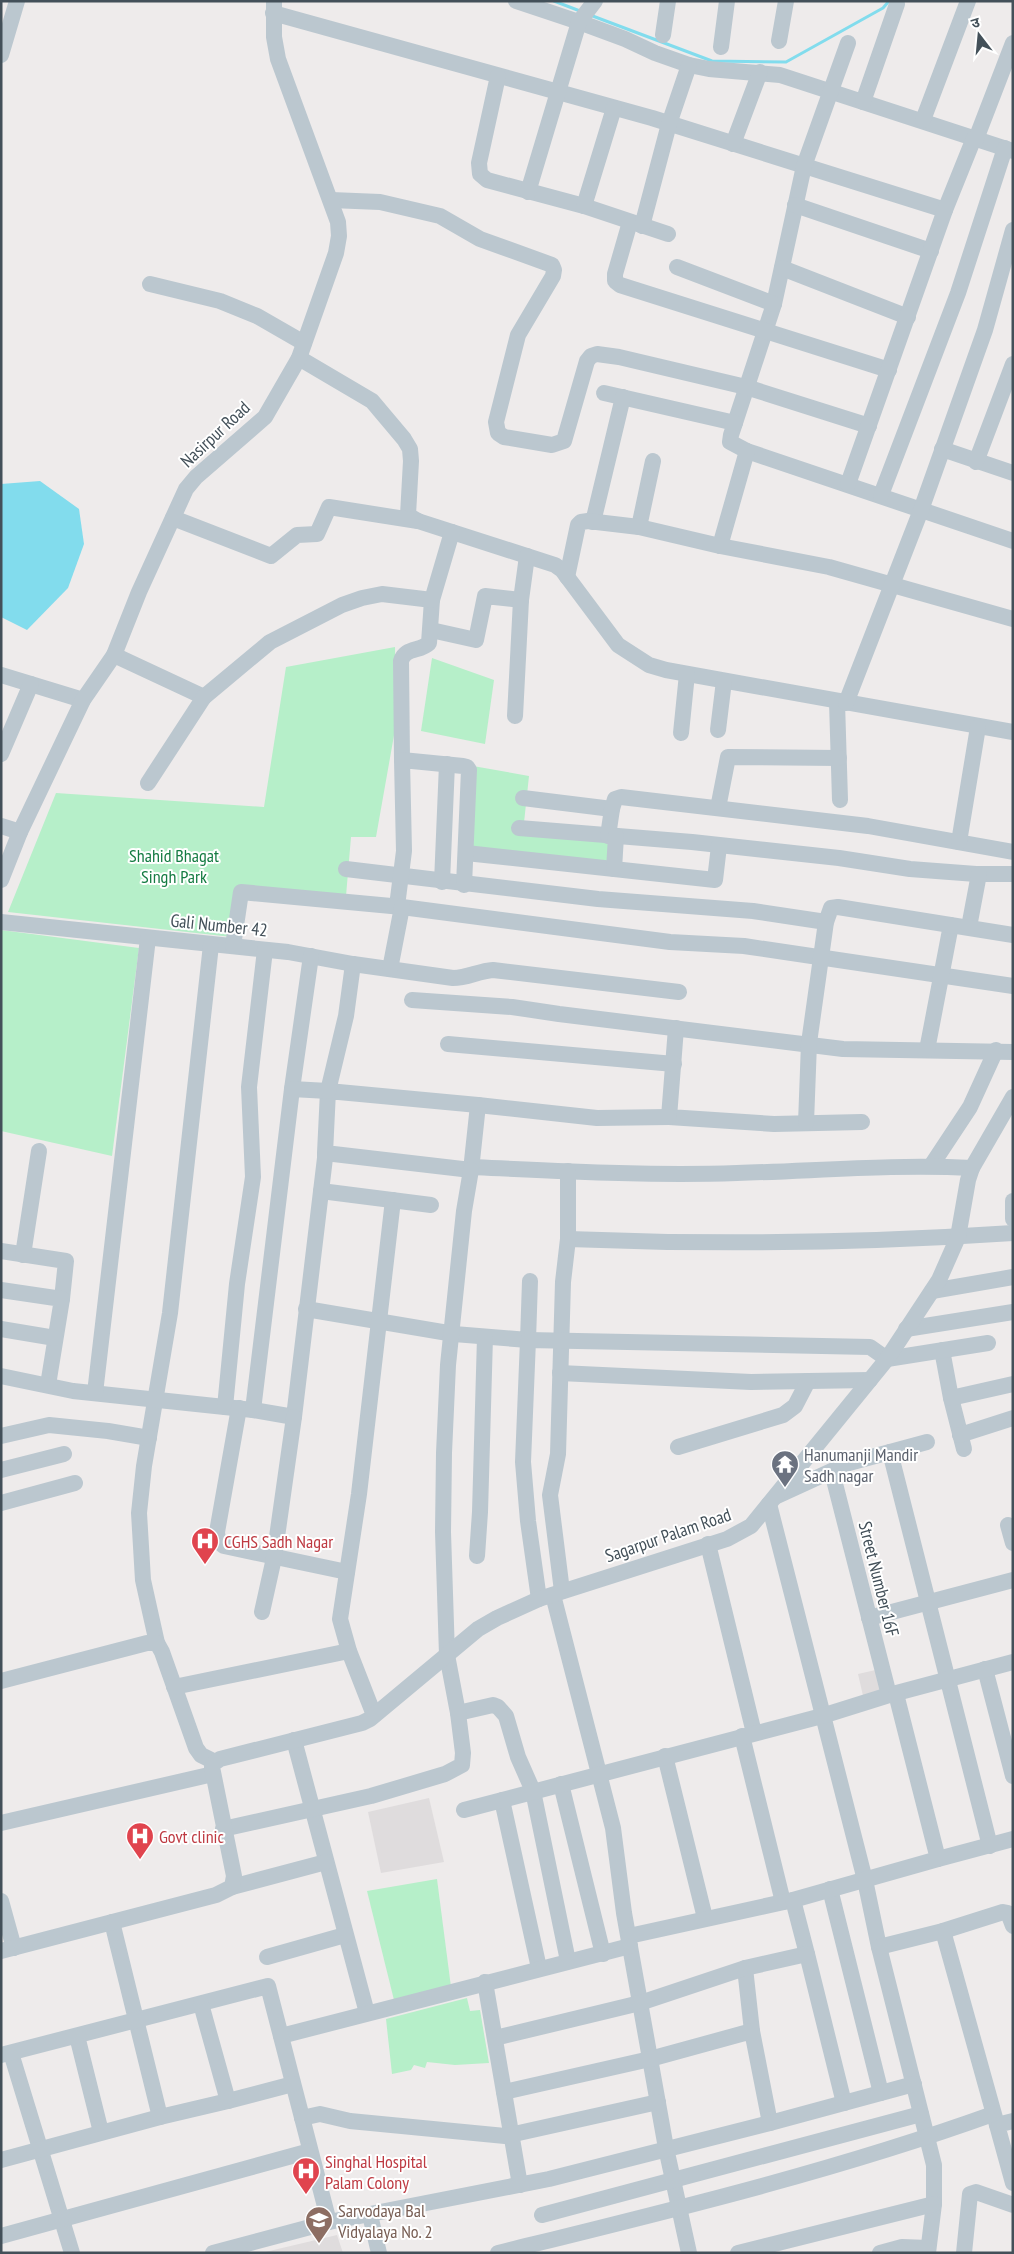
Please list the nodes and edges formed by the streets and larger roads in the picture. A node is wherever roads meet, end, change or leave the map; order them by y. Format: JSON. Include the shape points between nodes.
{"nodes":[{"id":1,"x":17,"y":1,"type":"edge"},
{"id":2,"x":516,"y":1,"type":"edge"},
{"id":3,"x":668,"y":1,"type":"edge"},
{"id":4,"x":727,"y":1,"type":"edge"},
{"id":5,"x":786,"y":1,"type":"edge"},
{"id":6,"x":968,"y":1,"type":"edge"},
{"id":7,"x":897,"y":4,"type":"dead end"},
{"id":8,"x":274,"y":7,"type":"edge"},
{"id":9,"x":587,"y":11,"type":"edge"},
{"id":10,"x":663,"y":35,"type":"dead end"},
{"id":11,"x":779,"y":41,"type":"dead end"},
{"id":12,"x":848,"y":42,"type":"dead end"},
{"id":13,"x":1013,"y":43,"type":"edge"},
{"id":14,"x":721,"y":47,"type":"dead end"},
{"id":15,"x":1,"y":55,"type":"edge"},
{"id":16,"x":689,"y":65,"type":"junction"},
{"id":17,"x":760,"y":72,"type":"junction"},
{"id":18,"x":498,"y":76,"type":"junction"},
{"id":19,"x":557,"y":92,"type":"junction"},
{"id":20,"x":832,"y":92,"type":"junction"},
{"id":21,"x":863,"y":102,"type":"junction"},
{"id":22,"x":614,"y":108,"type":"junction"},
{"id":23,"x":922,"y":120,"type":"junction"},
{"id":24,"x":669,"y":124,"type":"junction"},
{"id":25,"x":976,"y":139,"type":"junction"},
{"id":26,"x":733,"y":144,"type":"junction"},
{"id":27,"x":1009,"y":150,"type":"edge"},
{"id":28,"x":804,"y":166,"type":"junction"},
{"id":29,"x":528,"y":192,"type":"junction"},
{"id":30,"x":331,"y":200,"type":"junction"},
{"id":31,"x":795,"y":204,"type":"junction"},
{"id":32,"x":584,"y":206,"type":"junction"},
{"id":33,"x":945,"y":210,"type":"junction"},
{"id":34,"x":636,"y":224,"type":"junction"},
{"id":35,"x":1013,"y":230,"type":"edge"},
{"id":36,"x":668,"y":234,"type":"dead end"},
{"id":37,"x":931,"y":251,"type":"junction"},
{"id":38,"x":677,"y":267,"type":"dead end"},
{"id":39,"x":782,"y":268,"type":"junction"},
{"id":40,"x":150,"y":284,"type":"dead end"},
{"id":41,"x":774,"y":304,"type":"junction"},
{"id":42,"x":908,"y":317,"type":"junction"},
{"id":43,"x":764,"y":331,"type":"junction"},
{"id":44,"x":304,"y":342,"type":"junction"},
{"id":45,"x":299,"y":358,"type":"junction"},
{"id":46,"x":1013,"y":364,"type":"edge"},
{"id":47,"x":889,"y":370,"type":"junction"},
{"id":48,"x":746,"y":387,"type":"junction"},
{"id":49,"x":604,"y":393,"type":"dead end"},
{"id":50,"x":623,"y":397,"type":"junction"},
{"id":51,"x":735,"y":423,"type":"junction"},
{"id":52,"x":869,"y":426,"type":"junction"},
{"id":53,"x":942,"y":449,"type":"junction"},
{"id":54,"x":747,"y":451,"type":"junction"},
{"id":55,"x":652,"y":462,"type":"dead end"},
{"id":56,"x":976,"y":462,"type":"junction"},
{"id":57,"x":1013,"y":473,"type":"edge"},
{"id":58,"x":848,"y":484,"type":"junction"},
{"id":59,"x":881,"y":495,"type":"junction"},
{"id":60,"x":921,"y":510,"type":"junction"},
{"id":61,"x":173,"y":518,"type":"junction"},
{"id":62,"x":418,"y":521,"type":"junction"},
{"id":63,"x":593,"y":522,"type":"junction"},
{"id":64,"x":639,"y":527,"type":"junction"},
{"id":65,"x":452,"y":532,"type":"junction"},
{"id":66,"x":1013,"y":541,"type":"edge"},
{"id":67,"x":720,"y":546,"type":"junction"},
{"id":68,"x":527,"y":556,"type":"junction"},
{"id":69,"x":567,"y":577,"type":"junction"},
{"id":70,"x":892,"y":584,"type":"junction"},
{"id":71,"x":432,"y":600,"type":"junction"},
{"id":72,"x":521,"y":600,"type":"junction"},
{"id":73,"x":1013,"y":619,"type":"edge"},
{"id":74,"x":431,"y":630,"type":"junction"},
{"id":75,"x":114,"y":655,"type":"junction"},
{"id":76,"x":687,"y":674,"type":"junction"},
{"id":77,"x":2,"y":676,"type":"edge"},
{"id":78,"x":724,"y":681,"type":"junction"},
{"id":79,"x":31,"y":684,"type":"junction"},
{"id":80,"x":204,"y":697,"type":"junction"},
{"id":81,"x":83,"y":700,"type":"junction"},
{"id":82,"x":841,"y":702,"type":"junction"},
{"id":83,"x":515,"y":716,"type":"dead end"},
{"id":84,"x":978,"y":727,"type":"junction"},
{"id":85,"x":718,"y":730,"type":"dead end"},
{"id":86,"x":1013,"y":732,"type":"edge"},
{"id":87,"x":680,"y":733,"type":"dead end"},
{"id":88,"x":1,"y":754,"type":"edge"},
{"id":89,"x":839,"y":758,"type":"junction"},
{"id":90,"x":402,"y":760,"type":"junction"},
{"id":91,"x":446,"y":764,"type":"junction"},
{"id":92,"x":148,"y":783,"type":"dead end"},
{"id":93,"x":523,"y":798,"type":"dead end"},
{"id":94,"x":840,"y":800,"type":"dead end"},
{"id":95,"x":718,"y":808,"type":"junction"},
{"id":96,"x":612,"y":809,"type":"junction"},
{"id":97,"x":1,"y":826,"type":"edge"},
{"id":98,"x":519,"y":828,"type":"dead end"},
{"id":99,"x":20,"y":832,"type":"junction"},
{"id":100,"x":612,"y":836,"type":"junction"},
{"id":101,"x":959,"y":842,"type":"junction"},
{"id":102,"x":719,"y":846,"type":"junction"},
{"id":103,"x":1013,"y":852,"type":"edge"},
{"id":104,"x":466,"y":853,"type":"junction"},
{"id":105,"x":346,"y":869,"type":"dead end"},
{"id":106,"x":614,"y":869,"type":"junction"},
{"id":107,"x":979,"y":874,"type":"junction"},
{"id":108,"x":1013,"y":874,"type":"edge"},
{"id":109,"x":401,"y":877,"type":"junction"},
{"id":110,"x":1,"y":880,"type":"edge"},
{"id":111,"x":442,"y":882,"type":"junction"},
{"id":112,"x":464,"y":885,"type":"junction"},
{"id":113,"x":399,"y":906,"type":"junction"},
{"id":114,"x":1,"y":922,"type":"edge"},
{"id":115,"x":826,"y":922,"type":"junction"},
{"id":116,"x":951,"y":925,"type":"junction"},
{"id":117,"x":969,"y":927,"type":"junction"},
{"id":118,"x":1013,"y":935,"type":"edge"},
{"id":119,"x":148,"y":938,"type":"junction"},
{"id":120,"x":211,"y":945,"type":"junction"},
{"id":121,"x":233,"y":946,"type":"junction"},
{"id":122,"x":265,"y":950,"type":"junction"},
{"id":123,"x":311,"y":956,"type":"junction"},
{"id":124,"x":822,"y":958,"type":"junction"},
{"id":125,"x":354,"y":964,"type":"junction"},
{"id":126,"x":390,"y":969,"type":"junction"},
{"id":127,"x":943,"y":976,"type":"junction"},
{"id":128,"x":1013,"y":986,"type":"edge"},
{"id":129,"x":679,"y":992,"type":"dead end"},
{"id":130,"x":412,"y":1000,"type":"dead end"},
{"id":131,"x":676,"y":1028,"type":"junction"},
{"id":132,"x":809,"y":1043,"type":"junction"},
{"id":133,"x":448,"y":1044,"type":"dead end"},
{"id":134,"x":928,"y":1050,"type":"junction"},
{"id":135,"x":996,"y":1050,"type":"junction"},
{"id":136,"x":1013,"y":1052,"type":"edge"},
{"id":137,"x":674,"y":1064,"type":"junction"},
{"id":138,"x":292,"y":1089,"type":"junction"},
{"id":139,"x":328,"y":1091,"type":"junction"},
{"id":140,"x":1012,"y":1099,"type":"edge"},
{"id":141,"x":478,"y":1105,"type":"junction"},
{"id":142,"x":669,"y":1117,"type":"junction"},
{"id":143,"x":862,"y":1122,"type":"dead end"},
{"id":144,"x":806,"y":1123,"type":"junction"},
{"id":145,"x":39,"y":1151,"type":"dead end"},
{"id":146,"x":325,"y":1153,"type":"junction"},
{"id":147,"x":930,"y":1166,"type":"junction"},
{"id":148,"x":471,"y":1168,"type":"junction"},
{"id":149,"x":972,"y":1168,"type":"junction"},
{"id":150,"x":568,"y":1171,"type":"junction"},
{"id":151,"x":321,"y":1191,"type":"junction"},
{"id":152,"x":393,"y":1200,"type":"junction"},
{"id":153,"x":1013,"y":1201,"type":"edge"},
{"id":154,"x":431,"y":1205,"type":"dead end"},
{"id":155,"x":1013,"y":1219,"type":"edge"},
{"id":156,"x":1013,"y":1233,"type":"edge"},
{"id":157,"x":958,"y":1237,"type":"junction"},
{"id":158,"x":568,"y":1239,"type":"junction"},
{"id":159,"x":1,"y":1252,"type":"edge"},
{"id":160,"x":23,"y":1255,"type":"junction"},
{"id":161,"x":1013,"y":1277,"type":"edge"},
{"id":162,"x":530,"y":1281,"type":"dead end"},
{"id":163,"x":1,"y":1290,"type":"edge"},
{"id":164,"x":932,"y":1291,"type":"junction"},
{"id":165,"x":62,"y":1299,"type":"junction"},
{"id":166,"x":306,"y":1309,"type":"junction"},
{"id":167,"x":1013,"y":1312,"type":"edge"},
{"id":168,"x":378,"y":1322,"type":"junction"},
{"id":169,"x":1,"y":1329,"type":"edge"},
{"id":170,"x":906,"y":1329,"type":"junction"},
{"id":171,"x":452,"y":1333,"type":"junction"},
{"id":172,"x":485,"y":1337,"type":"junction"},
{"id":173,"x":55,"y":1338,"type":"junction"},
{"id":174,"x":528,"y":1340,"type":"junction"},
{"id":175,"x":562,"y":1341,"type":"junction"},
{"id":176,"x":988,"y":1342,"type":"dead end"},
{"id":177,"x":942,"y":1350,"type":"junction"},
{"id":178,"x":887,"y":1359,"type":"junction"},
{"id":179,"x":560,"y":1373,"type":"junction"},
{"id":180,"x":1,"y":1376,"type":"edge"},
{"id":181,"x":870,"y":1380,"type":"junction"},
{"id":182,"x":808,"y":1381,"type":"junction"},
{"id":183,"x":1013,"y":1384,"type":"edge"},
{"id":184,"x":48,"y":1385,"type":"junction"},
{"id":185,"x":95,"y":1393,"type":"junction"},
{"id":186,"x":951,"y":1398,"type":"junction"},
{"id":187,"x":156,"y":1399,"type":"junction"},
{"id":188,"x":239,"y":1408,"type":"junction"},
{"id":189,"x":294,"y":1417,"type":"junction"},
{"id":190,"x":1013,"y":1418,"type":"edge"},
{"id":191,"x":1,"y":1436,"type":"edge"},
{"id":192,"x":149,"y":1438,"type":"junction"},
{"id":193,"x":927,"y":1442,"type":"dead end"},
{"id":194,"x":678,"y":1447,"type":"dead end"},
{"id":195,"x":890,"y":1452,"type":"junction"},
{"id":196,"x":64,"y":1454,"type":"dead end"},
{"id":197,"x":1,"y":1470,"type":"edge"},
{"id":198,"x":832,"y":1472,"type":"junction"},
{"id":199,"x":74,"y":1483,"type":"dead end"},
{"id":200,"x":771,"y":1501,"type":"junction"},
{"id":201,"x":1,"y":1503,"type":"edge"},
{"id":202,"x":1008,"y":1524,"type":"dead end"},
{"id":203,"x":1013,"y":1543,"type":"edge"},
{"id":204,"x":708,"y":1544,"type":"junction"},
{"id":205,"x":477,"y":1556,"type":"dead end"},
{"id":206,"x":274,"y":1558,"type":"junction"},
{"id":207,"x":348,"y":1572,"type":"junction"},
{"id":208,"x":1013,"y":1580,"type":"edge"},
{"id":209,"x":551,"y":1595,"type":"junction"},
{"id":210,"x":929,"y":1602,"type":"junction"},
{"id":211,"x":262,"y":1612,"type":"dead end"},
{"id":212,"x":869,"y":1618,"type":"junction"},
{"id":213,"x":157,"y":1643,"type":"junction"},
{"id":214,"x":349,"y":1651,"type":"junction"},
{"id":215,"x":447,"y":1655,"type":"junction"},
{"id":216,"x":1013,"y":1662,"type":"edge"},
{"id":217,"x":985,"y":1669,"type":"junction"},
{"id":218,"x":1,"y":1680,"type":"edge"},
{"id":219,"x":947,"y":1680,"type":"junction"},
{"id":220,"x":174,"y":1687,"type":"junction"},
{"id":221,"x":893,"y":1695,"type":"junction"},
{"id":222,"x":458,"y":1713,"type":"junction"},
{"id":223,"x":374,"y":1715,"type":"junction"},
{"id":224,"x":822,"y":1716,"type":"junction"},
{"id":225,"x":748,"y":1735,"type":"junction"},
{"id":226,"x":294,"y":1740,"type":"junction"},
{"id":227,"x":665,"y":1756,"type":"junction"},
{"id":228,"x":218,"y":1765,"type":"junction"},
{"id":229,"x":598,"y":1774,"type":"junction"},
{"id":230,"x":1013,"y":1776,"type":"edge"},
{"id":231,"x":561,"y":1784,"type":"junction"},
{"id":232,"x":533,"y":1791,"type":"junction"},
{"id":233,"x":502,"y":1800,"type":"junction"},
{"id":234,"x":312,"y":1809,"type":"junction"},
{"id":235,"x":464,"y":1810,"type":"dead end"},
{"id":236,"x":1,"y":1823,"type":"edge"},
{"id":237,"x":223,"y":1829,"type":"junction"},
{"id":238,"x":1013,"y":1839,"type":"edge"},
{"id":239,"x":990,"y":1846,"type":"junction"},
{"id":240,"x":938,"y":1860,"type":"junction"},
{"id":241,"x":326,"y":1862,"type":"junction"},
{"id":242,"x":865,"y":1880,"type":"junction"},
{"id":243,"x":232,"y":1888,"type":"junction"},
{"id":244,"x":830,"y":1890,"type":"junction"},
{"id":245,"x":1,"y":1901,"type":"edge"},
{"id":246,"x":788,"y":1901,"type":"junction"},
{"id":247,"x":705,"y":1918,"type":"junction"},
{"id":248,"x":112,"y":1922,"type":"junction"},
{"id":249,"x":1013,"y":1926,"type":"edge"},
{"id":250,"x":943,"y":1931,"type":"junction"},
{"id":251,"x":345,"y":1935,"type":"junction"},
{"id":252,"x":630,"y":1941,"type":"junction"},
{"id":253,"x":879,"y":1947,"type":"junction"},
{"id":254,"x":7,"y":1949,"type":"edge"},
{"id":255,"x":603,"y":1954,"type":"junction"},
{"id":256,"x":807,"y":1954,"type":"junction"},
{"id":257,"x":267,"y":1957,"type":"dead end"},
{"id":258,"x":568,"y":1961,"type":"junction"},
{"id":259,"x":539,"y":1968,"type":"junction"},
{"id":260,"x":745,"y":1968,"type":"junction"},
{"id":261,"x":485,"y":1982,"type":"junction"},
{"id":262,"x":640,"y":2003,"type":"junction"},
{"id":263,"x":201,"y":2004,"type":"junction"},
{"id":264,"x":367,"y":2013,"type":"junction"},
{"id":265,"x":136,"y":2020,"type":"junction"},
{"id":266,"x":752,"y":2031,"type":"junction"},
{"id":267,"x":77,"y":2036,"type":"junction"},
{"id":268,"x":281,"y":2036,"type":"junction"},
{"id":269,"x":495,"y":2038,"type":"junction"},
{"id":270,"x":6,"y":2054,"type":"edge"},
{"id":271,"x":650,"y":2059,"type":"junction"},
{"id":272,"x":293,"y":2084,"type":"junction"},
{"id":273,"x":914,"y":2084,"type":"junction"},
{"id":274,"x":504,"y":2092,"type":"junction"},
{"id":275,"x":881,"y":2092,"type":"junction"},
{"id":276,"x":228,"y":2101,"type":"junction"},
{"id":277,"x":658,"y":2102,"type":"junction"},
{"id":278,"x":844,"y":2103,"type":"junction"},
{"id":279,"x":922,"y":2114,"type":"junction"},
{"id":280,"x":160,"y":2117,"type":"junction"},
{"id":281,"x":302,"y":2118,"type":"junction"},
{"id":282,"x":1001,"y":2120,"type":"edge"},
{"id":283,"x":770,"y":2123,"type":"junction"},
{"id":284,"x":101,"y":2132,"type":"junction"},
{"id":285,"x":511,"y":2134,"type":"junction"},
{"id":286,"x":928,"y":2138,"type":"junction"},
{"id":287,"x":666,"y":2148,"type":"junction"},
{"id":288,"x":40,"y":2150,"type":"junction"},
{"id":289,"x":310,"y":2151,"type":"junction"},
{"id":290,"x":1,"y":2160,"type":"edge"},
{"id":291,"x":672,"y":2181,"type":"junction"},
{"id":292,"x":1013,"y":2184,"type":"edge"},
{"id":293,"x":520,"y":2185,"type":"junction"},
{"id":294,"x":934,"y":2204,"type":"junction"},
{"id":295,"x":1013,"y":2205,"type":"edge"},
{"id":296,"x":679,"y":2208,"type":"junction"},
{"id":297,"x":370,"y":2215,"type":"junction"},
{"id":298,"x":542,"y":2215,"type":"dead end"},
{"id":299,"x":62,"y":2220,"type":"junction"},
{"id":300,"x":329,"y":2222,"type":"junction"},
{"id":301,"x":1,"y":2236,"type":"edge"},
{"id":302,"x":928,"y":2250,"type":"edge"},
{"id":303,"x":72,"y":2253,"type":"edge"},
{"id":304,"x":213,"y":2253,"type":"edge"},
{"id":305,"x":378,"y":2253,"type":"edge"},
{"id":306,"x":498,"y":2253,"type":"edge"},
{"id":307,"x":689,"y":2253,"type":"edge"},
{"id":308,"x":738,"y":2253,"type":"edge"},
{"id":309,"x":880,"y":2253,"type":"edge"},
{"id":310,"x":964,"y":2253,"type":"edge"}],
"edges":[{"from":1,"to":15,"type":"street"},
{"from":2,"to":9,"type":"street"},
{"from":3,"to":10,"type":"street"},
{"from":4,"to":14,"type":"street"},
{"from":5,"to":11,"type":"street"},
{"from":6,"to":23,"type":"street"},
{"from":7,"to":21,"type":"street"},
{"from":8,"to":18,"type":"street"},
{"from":8,"to":30,"type":"street","name":"Nasirpur Road","via":[[278,59]]},
{"from":9,"to":16,"type":"street","via":[[624,39]]},
{"from":9,"to":19,"type":"street"},
{"from":12,"to":20,"type":"street"},
{"from":13,"to":25,"type":"street"},
{"from":16,"to":17,"type":"street"},
{"from":16,"to":24,"type":"street"},
{"from":17,"to":20,"type":"street"},
{"from":17,"to":26,"type":"street"},
{"from":18,"to":19,"type":"street"},
{"from":18,"to":29,"type":"street","via":[[479,163],[480,174],[488,180]]},
{"from":19,"to":22,"type":"street"},
{"from":19,"to":29,"type":"street"},
{"from":20,"to":21,"type":"street"},
{"from":20,"to":28,"type":"street"},
{"from":21,"to":23,"type":"street"},
{"from":22,"to":24,"type":"street"},
{"from":22,"to":32,"type":"street"},
{"from":23,"to":25,"type":"street"},
{"from":24,"to":26,"type":"street"},
{"from":24,"to":34,"type":"street"},
{"from":25,"to":27,"type":"street"},
{"from":25,"to":33,"type":"street"},
{"from":26,"to":28,"type":"street"},
{"from":27,"to":59,"type":"street"},
{"from":28,"to":31,"type":"street"},
{"from":28,"to":33,"type":"street"},
{"from":29,"to":32,"type":"street"},
{"from":30,"to":44,"type":"street","name":"Nasirpur Road","via":[[338,222],[336,253]]},
{"from":30,"to":48,"type":"street","via":[[380,202],[440,216],[480,239],[552,265],[553,276],[514,343],[496,422],[498,433],[504,436],[552,445],[564,441],[587,361],[597,354]]},
{"from":31,"to":37,"type":"street"},
{"from":31,"to":39,"type":"street"},
{"from":32,"to":34,"type":"street"},
{"from":33,"to":37,"type":"street"},
{"from":34,"to":36,"type":"street"},
{"from":34,"to":43,"type":"street","via":[[615,281]]},
{"from":35,"to":53,"type":"street","via":[[985,330]]},
{"from":37,"to":42,"type":"street"},
{"from":38,"to":41,"type":"street"},
{"from":39,"to":41,"type":"street"},
{"from":39,"to":42,"type":"street"},
{"from":40,"to":44,"type":"street","via":[[220,301],[257,316]]},
{"from":41,"to":43,"type":"street"},
{"from":42,"to":47,"type":"street"},
{"from":43,"to":47,"type":"street"},
{"from":43,"to":48,"type":"street"},
{"from":44,"to":45,"type":"street","name":"Nasirpur Road"},
{"from":45,"to":61,"type":"street","name":"Nasirpur Road","via":[[265,417],[196,477],[186,489]]},
{"from":45,"to":62,"type":"street","via":[[372,401],[404,439],[410,449],[411,461],[408,516]]},
{"from":46,"to":56,"type":"street"},
{"from":47,"to":52,"type":"street"},
{"from":48,"to":51,"type":"street"},
{"from":48,"to":52,"type":"street"},
{"from":49,"to":50,"type":"street"},
{"from":50,"to":51,"type":"street"},
{"from":50,"to":63,"type":"street"},
{"from":51,"to":54,"type":"street","via":[[730,442]]},
{"from":52,"to":58,"type":"street"},
{"from":53,"to":56,"type":"street"},
{"from":53,"to":60,"type":"street"},
{"from":54,"to":58,"type":"street"},
{"from":54,"to":67,"type":"street"},
{"from":55,"to":64,"type":"street"},
{"from":56,"to":57,"type":"street"},
{"from":58,"to":59,"type":"street"},
{"from":59,"to":60,"type":"street"},
{"from":60,"to":66,"type":"street"},
{"from":60,"to":70,"type":"street"},
{"from":61,"to":62,"type":"street","via":[[270,556],[296,535],[317,534],[328,507]]},
{"from":61,"to":75,"type":"street","name":"Nasirpur Road"},
{"from":62,"to":65,"type":"street"},
{"from":63,"to":64,"type":"street"},
{"from":63,"to":69,"type":"street","via":[[578,525]]},
{"from":64,"to":67,"type":"street"},
{"from":65,"to":68,"type":"street"},
{"from":65,"to":71,"type":"street"},
{"from":67,"to":70,"type":"street","via":[[829,567]]},
{"from":68,"to":69,"type":"street","via":[[555,565]]},
{"from":68,"to":72,"type":"street"},
{"from":69,"to":76,"type":"street","via":[[618,645],[649,665]]},
{"from":70,"to":73,"type":"street"},
{"from":70,"to":82,"type":"street"},
{"from":71,"to":74,"type":"street"},
{"from":71,"to":80,"type":"street","via":[[382,594],[342,605],[270,642]]},
{"from":72,"to":74,"type":"street","via":[[485,596],[476,640]]},
{"from":72,"to":83,"type":"street"},
{"from":74,"to":90,"type":"street","via":[[427,646],[407,652],[401,661]]},
{"from":75,"to":80,"type":"street"},
{"from":75,"to":81,"type":"street","name":"Nasirpur Road"},
{"from":76,"to":78,"type":"street"},
{"from":76,"to":87,"type":"street"},
{"from":77,"to":79,"type":"street"},
{"from":78,"to":82,"type":"street"},
{"from":78,"to":85,"type":"street"},
{"from":79,"to":81,"type":"street"},
{"from":79,"to":88,"type":"street"},
{"from":80,"to":92,"type":"street"},
{"from":81,"to":99,"type":"street","name":"Nasirpur Road"},
{"from":82,"to":84,"type":"street"},
{"from":82,"to":89,"type":"street"},
{"from":84,"to":86,"type":"street"},
{"from":84,"to":101,"type":"street"},
{"from":89,"to":94,"type":"street"},
{"from":89,"to":95,"type":"street","via":[[728,757]]},
{"from":90,"to":91,"type":"street"},
{"from":90,"to":109,"type":"street","via":[[404,851]]},
{"from":91,"to":104,"type":"street","via":[[469,770]]},
{"from":91,"to":111,"type":"street"},
{"from":93,"to":96,"type":"street"},
{"from":95,"to":96,"type":"street","via":[[621,797],[616,799]]},
{"from":95,"to":101,"type":"street","via":[[868,826]]},
{"from":96,"to":100,"type":"street"},
{"from":97,"to":99,"type":"street"},
{"from":98,"to":100,"type":"street"},
{"from":99,"to":110,"type":"street","name":"Nasirpur Road"},
{"from":100,"to":102,"type":"street"},
{"from":100,"to":106,"type":"street"},
{"from":101,"to":103,"type":"street"},
{"from":102,"to":106,"type":"street","via":[[715,880]]},
{"from":102,"to":107,"type":"street"},
{"from":104,"to":106,"type":"street"},
{"from":104,"to":112,"type":"street"},
{"from":105,"to":109,"type":"street"},
{"from":107,"to":108,"type":"street"},
{"from":107,"to":117,"type":"street"},
{"from":109,"to":111,"type":"street"},
{"from":109,"to":113,"type":"street"},
{"from":111,"to":112,"type":"street"},
{"from":112,"to":115,"type":"street","via":[[753,911]]},
{"from":113,"to":121,"type":"street","via":[[241,892]]},
{"from":113,"to":124,"type":"street","via":[[670,942],[744,946]]},
{"from":113,"to":126,"type":"street"},
{"from":114,"to":119,"type":"street","name":"Gali Number 42"},
{"from":115,"to":116,"type":"street","via":[[831,908],[838,907]]},
{"from":115,"to":124,"type":"street"},
{"from":116,"to":117,"type":"street"},
{"from":116,"to":127,"type":"street"},
{"from":117,"to":118,"type":"street"},
{"from":119,"to":120,"type":"street","name":"Gali Number 42"},
{"from":119,"to":185,"type":"street"},
{"from":120,"to":121,"type":"street","name":"Gali Number 42"},
{"from":120,"to":187,"type":"street","via":[[170,1313]]},
{"from":121,"to":122,"type":"street","name":"Gali Number 42"},
{"from":122,"to":123,"type":"street","name":"Gali Number 42"},
{"from":122,"to":188,"type":"street","via":[[249,1088],[253,1177],[237,1284]]},
{"from":123,"to":125,"type":"street","name":"Gali Number 42"},
{"from":123,"to":138,"type":"street"},
{"from":124,"to":127,"type":"street"},
{"from":124,"to":132,"type":"street"},
{"from":125,"to":126,"type":"street","name":"Gali Number 42"},
{"from":125,"to":139,"type":"street","via":[[346,1016]]},
{"from":126,"to":129,"type":"street","name":"Gali Number 42","via":[[463,978],[493,970]]},
{"from":127,"to":128,"type":"street"},
{"from":127,"to":134,"type":"street"},
{"from":130,"to":131,"type":"street","via":[[512,1006]]},
{"from":131,"to":132,"type":"street"},
{"from":131,"to":137,"type":"street"},
{"from":132,"to":134,"type":"street","via":[[843,1048]]},
{"from":132,"to":144,"type":"street"},
{"from":133,"to":137,"type":"street"},
{"from":134,"to":135,"type":"street"},
{"from":135,"to":136,"type":"street"},
{"from":135,"to":147,"type":"street","via":[[970,1107]]},
{"from":137,"to":142,"type":"street"},
{"from":138,"to":139,"type":"street"},
{"from":138,"to":188,"type":"street"},
{"from":139,"to":141,"type":"street"},
{"from":139,"to":146,"type":"street"},
{"from":140,"to":149,"type":"street","name":"Sagarpur Palam Road"},
{"from":141,"to":142,"type":"street","via":[[597,1118]]},
{"from":141,"to":148,"type":"street"},
{"from":142,"to":144,"type":"street"},
{"from":143,"to":144,"type":"street"},
{"from":145,"to":160,"type":"street"},
{"from":146,"to":148,"type":"street"},
{"from":146,"to":151,"type":"street"},
{"from":147,"to":149,"type":"street"},
{"from":147,"to":150,"type":"street","via":[[736,1173]]},
{"from":148,"to":150,"type":"street"},
{"from":148,"to":171,"type":"street"},
{"from":149,"to":157,"type":"street","name":"Sagarpur Palam Road"},
{"from":150,"to":158,"type":"street"},
{"from":151,"to":152,"type":"street"},
{"from":151,"to":166,"type":"street"},
{"from":152,"to":154,"type":"street"},
{"from":152,"to":168,"type":"street"},
{"from":153,"to":155,"type":"street"},
{"from":156,"to":157,"type":"street"},
{"from":157,"to":158,"type":"street","via":[[784,1243]]},
{"from":157,"to":164,"type":"street","name":"Sagarpur Palam Road"},
{"from":158,"to":175,"type":"street"},
{"from":159,"to":160,"type":"street"},
{"from":160,"to":165,"type":"street","via":[[66,1261]]},
{"from":161,"to":164,"type":"street"},
{"from":162,"to":174,"type":"street"},
{"from":163,"to":165,"type":"street"},
{"from":164,"to":170,"type":"street","name":"Sagarpur Palam Road"},
{"from":165,"to":173,"type":"street"},
{"from":166,"to":168,"type":"street"},
{"from":166,"to":189,"type":"street"},
{"from":167,"to":170,"type":"street"},
{"from":168,"to":171,"type":"street"},
{"from":168,"to":207,"type":"street"},
{"from":169,"to":173,"type":"street"},
{"from":170,"to":178,"type":"street","name":"Sagarpur Palam Road"},
{"from":171,"to":172,"type":"street"},
{"from":171,"to":215,"type":"street","via":[[444,1453]]},
{"from":172,"to":174,"type":"street"},
{"from":172,"to":205,"type":"street"},
{"from":173,"to":184,"type":"street"},
{"from":174,"to":175,"type":"street"},
{"from":174,"to":209,"type":"street","via":[[523,1462],[528,1521]]},
{"from":175,"to":178,"type":"street","via":[[870,1347]]},
{"from":175,"to":179,"type":"street"},
{"from":176,"to":177,"type":"street"},
{"from":177,"to":178,"type":"street"},
{"from":177,"to":186,"type":"street"},
{"from":178,"to":181,"type":"street","name":"Sagarpur Palam Road"},
{"from":179,"to":182,"type":"street","via":[[751,1382]]},
{"from":179,"to":209,"type":"street","via":[[558,1454],[550,1495]]},
{"from":180,"to":184,"type":"street"},
{"from":181,"to":182,"type":"street"},
{"from":181,"to":200,"type":"street","name":"Sagarpur Palam Road"},
{"from":182,"to":194,"type":"street","via":[[795,1406],[783,1415]]},
{"from":183,"to":186,"type":"street"},
{"from":184,"to":185,"type":"street"},
{"from":185,"to":187,"type":"street"},
{"from":186,"to":190,"type":"street","via":[[962,1442]]},
{"from":187,"to":188,"type":"street"},
{"from":187,"to":192,"type":"street"},
{"from":188,"to":189,"type":"street"},
{"from":188,"to":206,"type":"street","via":[[217,1536],[224,1546]]},
{"from":189,"to":206,"type":"street"},
{"from":191,"to":192,"type":"street","via":[[49,1425],[108,1430]]},
{"from":192,"to":213,"type":"street","via":[[139,1513],[143,1580]]},
{"from":193,"to":195,"type":"street"},
{"from":195,"to":198,"type":"street","via":[[862,1459]]},
{"from":195,"to":210,"type":"street"},
{"from":196,"to":197,"type":"street"},
{"from":198,"to":200,"type":"street"},
{"from":198,"to":212,"type":"street","name":"Street Number 16F"},
{"from":199,"to":201,"type":"street"},
{"from":200,"to":204,"type":"street","name":"Sagarpur Palam Road","via":[[751,1526],[727,1539]]},
{"from":200,"to":224,"type":"street"},
{"from":202,"to":203,"type":"street"},
{"from":204,"to":209,"type":"street","name":"Sagarpur Palam Road"},
{"from":204,"to":225,"type":"street"},
{"from":206,"to":207,"type":"street"},
{"from":206,"to":211,"type":"street"},
{"from":207,"to":214,"type":"street","via":[[340,1619]]},
{"from":208,"to":210,"type":"street"},
{"from":209,"to":215,"type":"street","name":"Sagarpur Palam Road","via":[[487,1624]]},
{"from":209,"to":229,"type":"street"},
{"from":210,"to":212,"type":"street"},
{"from":210,"to":219,"type":"street"},
{"from":212,"to":221,"type":"street","name":"Street Number 16F"},
{"from":213,"to":218,"type":"street"},
{"from":213,"to":220,"type":"street"},
{"from":214,"to":220,"type":"street"},
{"from":214,"to":223,"type":"street"},
{"from":215,"to":222,"type":"street"},
{"from":215,"to":223,"type":"street","name":"Sagarpur Palam Road"},
{"from":216,"to":217,"type":"street"},
{"from":217,"to":219,"type":"street"},
{"from":217,"to":230,"type":"street"},
{"from":219,"to":221,"type":"street"},
{"from":219,"to":239,"type":"street"},
{"from":220,"to":228,"type":"street","via":[[196,1748]]},
{"from":221,"to":224,"type":"street"},
{"from":221,"to":240,"type":"street","name":"Street Number 16F"},
{"from":222,"to":232,"type":"street","via":[[486,1705],[498,1707],[506,1716],[518,1757]]},
{"from":222,"to":234,"type":"street","via":[[463,1754],[460,1768],[379,1794]]},
{"from":223,"to":226,"type":"street","name":"Sagarpur Palam Road","via":[[362,1723]]},
{"from":224,"to":225,"type":"street"},
{"from":224,"to":242,"type":"street"},
{"from":225,"to":227,"type":"street"},
{"from":225,"to":246,"type":"street"},
{"from":226,"to":228,"type":"street","name":"Sagarpur Palam Road"},
{"from":226,"to":234,"type":"street"},
{"from":227,"to":229,"type":"street"},
{"from":227,"to":247,"type":"street"},
{"from":228,"to":236,"type":"street","name":"Sagarpur Palam Road"},
{"from":228,"to":237,"type":"street"},
{"from":229,"to":231,"type":"street"},
{"from":229,"to":252,"type":"street","via":[[613,1828]]},
{"from":231,"to":232,"type":"street"},
{"from":231,"to":255,"type":"street"},
{"from":232,"to":233,"type":"street"},
{"from":232,"to":258,"type":"street"},
{"from":233,"to":235,"type":"street"},
{"from":233,"to":259,"type":"street"},
{"from":234,"to":237,"type":"street"},
{"from":234,"to":241,"type":"street"},
{"from":237,"to":243,"type":"street","via":[[234,1876]]},
{"from":238,"to":239,"type":"street"},
{"from":239,"to":240,"type":"street"},
{"from":240,"to":242,"type":"street"},
{"from":241,"to":243,"type":"street"},
{"from":241,"to":251,"type":"street"},
{"from":242,"to":244,"type":"street"},
{"from":242,"to":253,"type":"street"},
{"from":243,"to":248,"type":"street"},
{"from":244,"to":246,"type":"street"},
{"from":244,"to":275,"type":"street"},
{"from":245,"to":254,"type":"street"},
{"from":246,"to":247,"type":"street"},
{"from":246,"to":256,"type":"street"},
{"from":247,"to":252,"type":"street"},
{"from":248,"to":254,"type":"street"},
{"from":248,"to":265,"type":"street"},
{"from":249,"to":250,"type":"street","via":[[1008,1913],[1004,1912]]},
{"from":250,"to":253,"type":"street"},
{"from":250,"to":282,"type":"street"},
{"from":251,"to":257,"type":"street"},
{"from":251,"to":264,"type":"street"},
{"from":252,"to":255,"type":"street"},
{"from":252,"to":262,"type":"street"},
{"from":253,"to":273,"type":"street"},
{"from":255,"to":258,"type":"street"},
{"from":256,"to":260,"type":"street"},
{"from":256,"to":278,"type":"street"},
{"from":258,"to":259,"type":"street"},
{"from":259,"to":261,"type":"street"},
{"from":260,"to":262,"type":"street"},
{"from":260,"to":266,"type":"street"},
{"from":261,"to":264,"type":"street"},
{"from":261,"to":269,"type":"street"},
{"from":262,"to":269,"type":"street"},
{"from":262,"to":271,"type":"street"},
{"from":263,"to":265,"type":"street"},
{"from":263,"to":268,"type":"street","via":[[268,1986]]},
{"from":263,"to":276,"type":"street"},
{"from":264,"to":268,"type":"street"},
{"from":265,"to":267,"type":"street"},
{"from":265,"to":280,"type":"street"},
{"from":266,"to":271,"type":"street"},
{"from":266,"to":283,"type":"street"},
{"from":267,"to":270,"type":"street"},
{"from":267,"to":284,"type":"street"},
{"from":268,"to":272,"type":"street"},
{"from":269,"to":274,"type":"street"},
{"from":270,"to":288,"type":"street"},
{"from":271,"to":274,"type":"street"},
{"from":271,"to":277,"type":"street"},
{"from":272,"to":276,"type":"street"},
{"from":272,"to":281,"type":"street"},
{"from":273,"to":275,"type":"street"},
{"from":273,"to":279,"type":"street"},
{"from":274,"to":285,"type":"street"},
{"from":275,"to":278,"type":"street"},
{"from":276,"to":280,"type":"street"},
{"from":277,"to":285,"type":"street"},
{"from":277,"to":287,"type":"street"},
{"from":278,"to":283,"type":"street"},
{"from":279,"to":286,"type":"street"},
{"from":279,"to":291,"type":"street"},
{"from":280,"to":284,"type":"street"},
{"from":281,"to":285,"type":"street","via":[[320,2114],[350,2121]]},
{"from":281,"to":289,"type":"street"},
{"from":282,"to":286,"type":"street"},
{"from":282,"to":292,"type":"street"},
{"from":283,"to":287,"type":"street"},
{"from":284,"to":288,"type":"street"},
{"from":285,"to":293,"type":"street"},
{"from":286,"to":294,"type":"street","via":[[935,2176]]},
{"from":286,"to":296,"type":"street"},
{"from":287,"to":291,"type":"street"},
{"from":287,"to":293,"type":"street"},
{"from":288,"to":290,"type":"street"},
{"from":288,"to":299,"type":"street"},
{"from":289,"to":299,"type":"street"},
{"from":289,"to":300,"type":"street"},
{"from":291,"to":296,"type":"street"},
{"from":291,"to":298,"type":"street"},
{"from":293,"to":297,"type":"street"},
{"from":294,"to":302,"type":"street"},
{"from":294,"to":308,"type":"street"},
{"from":295,"to":310,"type":"street","via":[[976,2192],[970,2194]]},
{"from":296,"to":306,"type":"street"},
{"from":296,"to":307,"type":"street"},
{"from":297,"to":300,"type":"street"},
{"from":297,"to":305,"type":"street"},
{"from":299,"to":301,"type":"street"},
{"from":299,"to":303,"type":"street"},
{"from":300,"to":304,"type":"street"},
{"from":302,"to":309,"type":"street","via":[[902,2247]]}]}
